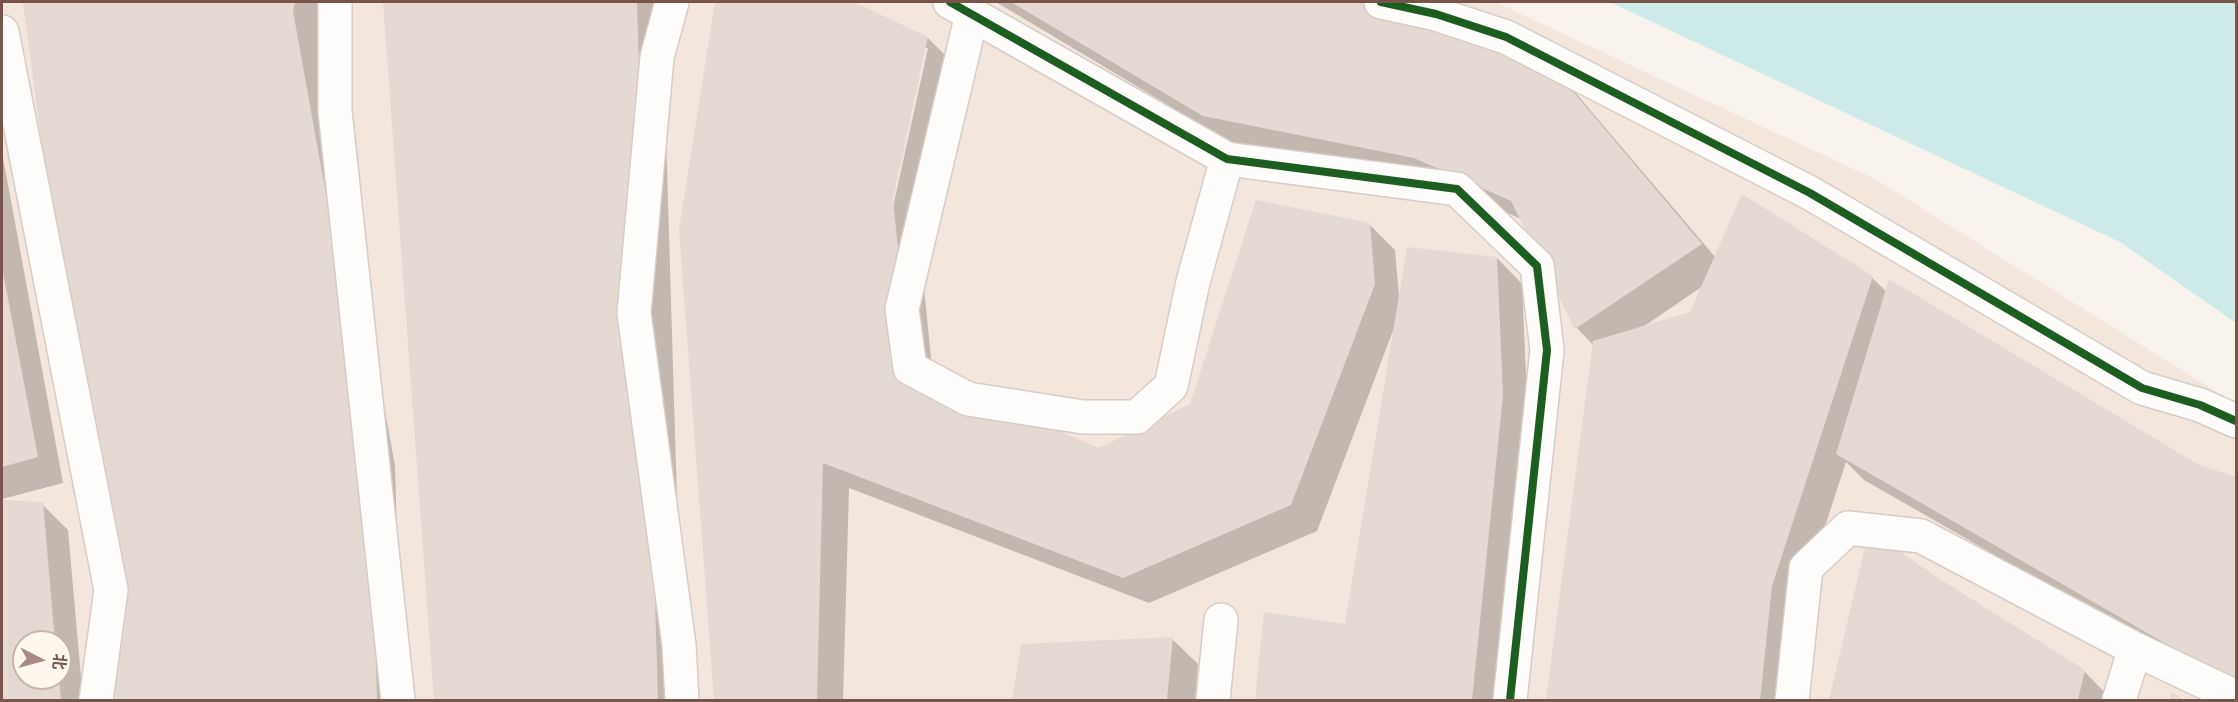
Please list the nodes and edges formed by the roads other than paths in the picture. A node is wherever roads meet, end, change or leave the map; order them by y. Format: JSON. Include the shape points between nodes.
{"nodes":[{"id":1,"x":335,"y":2,"type":"edge"},
{"id":2,"x":672,"y":2,"type":"edge"},
{"id":3,"x":1381,"y":2,"type":"edge"},
{"id":4,"x":961,"y":8,"type":"edge"},
{"id":5,"x":2,"y":32,"type":"edge"},
{"id":6,"x":1227,"y":159,"type":"junction"},
{"id":7,"x":2236,"y":421,"type":"edge"},
{"id":8,"x":1221,"y":620,"type":"dead end"},
{"id":9,"x":2135,"y":649,"type":"junction"},
{"id":10,"x":2236,"y":697,"type":"edge"},
{"id":11,"x":96,"y":700,"type":"edge"},
{"id":12,"x":398,"y":700,"type":"edge"},
{"id":13,"x":682,"y":700,"type":"edge"},
{"id":14,"x":1213,"y":700,"type":"edge"},
{"id":15,"x":1510,"y":700,"type":"edge"},
{"id":16,"x":1792,"y":700,"type":"edge"},
{"id":17,"x":2118,"y":700,"type":"edge"}],
"edges":[{"from":1,"to":12,"type":"street","via":[[335,111]]},
{"from":2,"to":13,"type":"street","via":[[657,57],[634,313],[679,645]]},
{"from":3,"to":7,"type":"street","via":[[1436,14],[1506,37],[1810,193],[2142,388],[2200,405]]},
{"from":4,"to":6,"type":"street"},
{"from":4,"to":6,"type":"street","via":[[902,309],[910,368],[968,399],[1083,417],[1137,417],[1171,386],[1193,282]]},
{"from":5,"to":11,"type":"street","via":[[111,590]]},
{"from":6,"to":15,"type":"street","via":[[1456,189],[1537,266],[1547,350]]},
{"from":8,"to":14,"type":"street"},
{"from":9,"to":10,"type":"street"},
{"from":9,"to":16,"type":"street","via":[[1921,536],[1848,528],[1806,568]]},
{"from":9,"to":17,"type":"street"}]}
